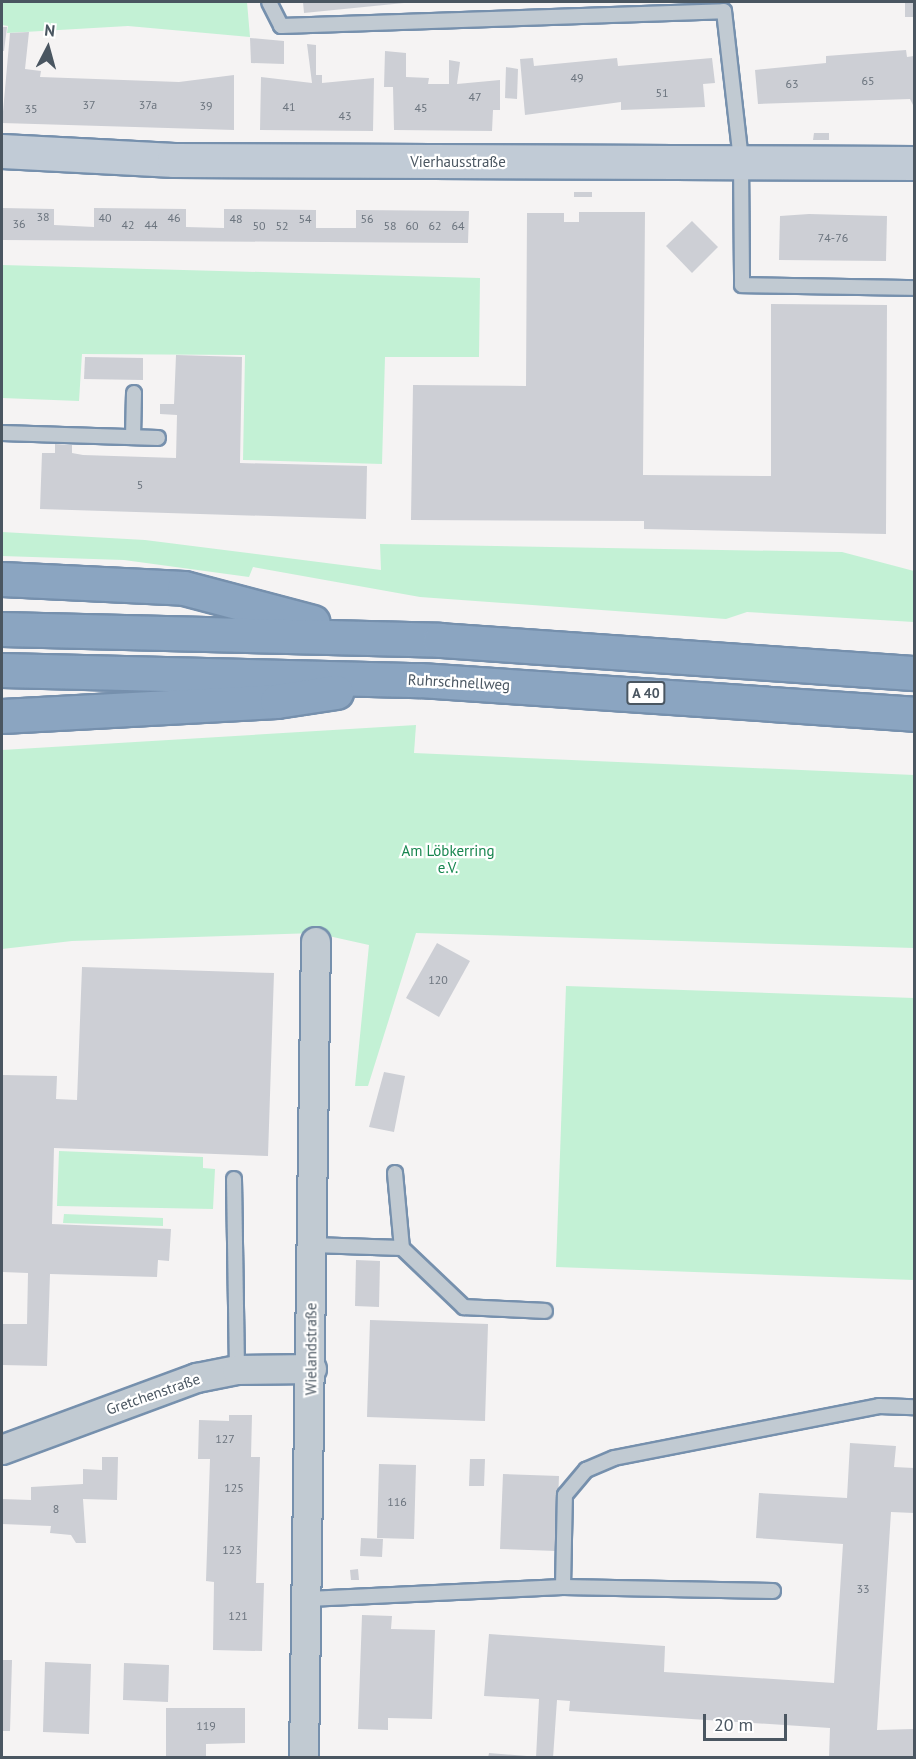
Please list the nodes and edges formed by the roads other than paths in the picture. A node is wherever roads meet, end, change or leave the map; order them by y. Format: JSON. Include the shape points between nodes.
{"nodes":[{"id":1,"x":269,"y":2,"type":"edge"},
{"id":2,"x":708,"y":6,"type":"edge"},
{"id":3,"x":729,"y":6,"type":"edge"},
{"id":4,"x":2,"y":151,"type":"edge"},
{"id":5,"x":741,"y":161,"type":"junction"},
{"id":6,"x":915,"y":163,"type":"edge"},
{"id":7,"x":915,"y":288,"type":"edge"},
{"id":8,"x":134,"y":393,"type":"dead end"},
{"id":9,"x":2,"y":433,"type":"edge"},
{"id":10,"x":133,"y":437,"type":"junction"},
{"id":11,"x":158,"y":438,"type":"dead end"},
{"id":12,"x":2,"y":579,"type":"edge"},
{"id":13,"x":2,"y":629,"type":"edge"},
{"id":14,"x":440,"y":640,"type":"junction"},
{"id":15,"x":2,"y":670,"type":"edge"},
{"id":16,"x":915,"y":673,"type":"edge"},
{"id":17,"x":420,"y":680,"type":"junction"},
{"id":18,"x":915,"y":714,"type":"edge"},
{"id":19,"x":2,"y":716,"type":"edge"},
{"id":20,"x":316,"y":942,"type":"dead end"},
{"id":21,"x":395,"y":1173,"type":"dead end"},
{"id":22,"x":234,"y":1179,"type":"dead end"},
{"id":23,"x":312,"y":1245,"type":"junction"},
{"id":24,"x":402,"y":1248,"type":"junction"},
{"id":25,"x":546,"y":1311,"type":"dead end"},
{"id":26,"x":312,"y":1369,"type":"junction"},
{"id":27,"x":237,"y":1370,"type":"junction"},
{"id":28,"x":915,"y":1407,"type":"edge"},
{"id":29,"x":2,"y":1449,"type":"edge"},
{"id":30,"x":563,"y":1587,"type":"junction"},
{"id":31,"x":773,"y":1591,"type":"dead end"},
{"id":32,"x":308,"y":1599,"type":"junction"},
{"id":33,"x":304,"y":1758,"type":"edge"}],
"edges":[{"from":1,"to":2,"type":"lane","via":[[281,26]]},
{"from":2,"to":3,"type":"lane"},
{"from":3,"to":5,"type":"lane"},
{"from":4,"to":5,"type":"street","name":"Vierhausstraße","via":[[174,160]]},
{"from":5,"to":6,"type":"street","name":"Vierhausstraße"},
{"from":5,"to":7,"type":"lane","via":[[742,285]]},
{"from":8,"to":10,"type":"lane"},
{"from":9,"to":10,"type":"lane"},
{"from":10,"to":11,"type":"lane"},
{"from":12,"to":14,"type":"highway","via":[[184,588],[309,621]]},
{"from":13,"to":14,"type":"highway"},
{"from":14,"to":16,"type":"highway"},
{"from":15,"to":17,"type":"highway","name":"Ruhrschnellweg","number":"A 40"},
{"from":17,"to":18,"type":"highway","name":"Ruhrschnellweg","number":"A 40"},
{"from":17,"to":19,"type":"highway","via":[[277,701]]},
{"from":20,"to":23,"type":"street","name":"Wielandstraße","via":[[310,1077]]},
{"from":21,"to":24,"type":"lane"},
{"from":22,"to":27,"type":"lane"},
{"from":23,"to":24,"type":"lane"},
{"from":23,"to":26,"type":"street","name":"Wielandstraße"},
{"from":24,"to":25,"type":"lane","via":[[464,1307]]},
{"from":26,"to":27,"type":"street","name":"Gretchenstraße"},
{"from":26,"to":32,"type":"street","name":"Wielandstraße"},
{"from":27,"to":29,"type":"street","name":"Gretchenstraße","via":[[149,1393]]},
{"from":28,"to":30,"type":"lane","via":[[879,1406],[614,1458],[586,1470],[566,1495]]},
{"from":30,"to":31,"type":"lane"},
{"from":30,"to":32,"type":"lane"},
{"from":32,"to":33,"type":"street","name":"Wielandstraße"}]}
